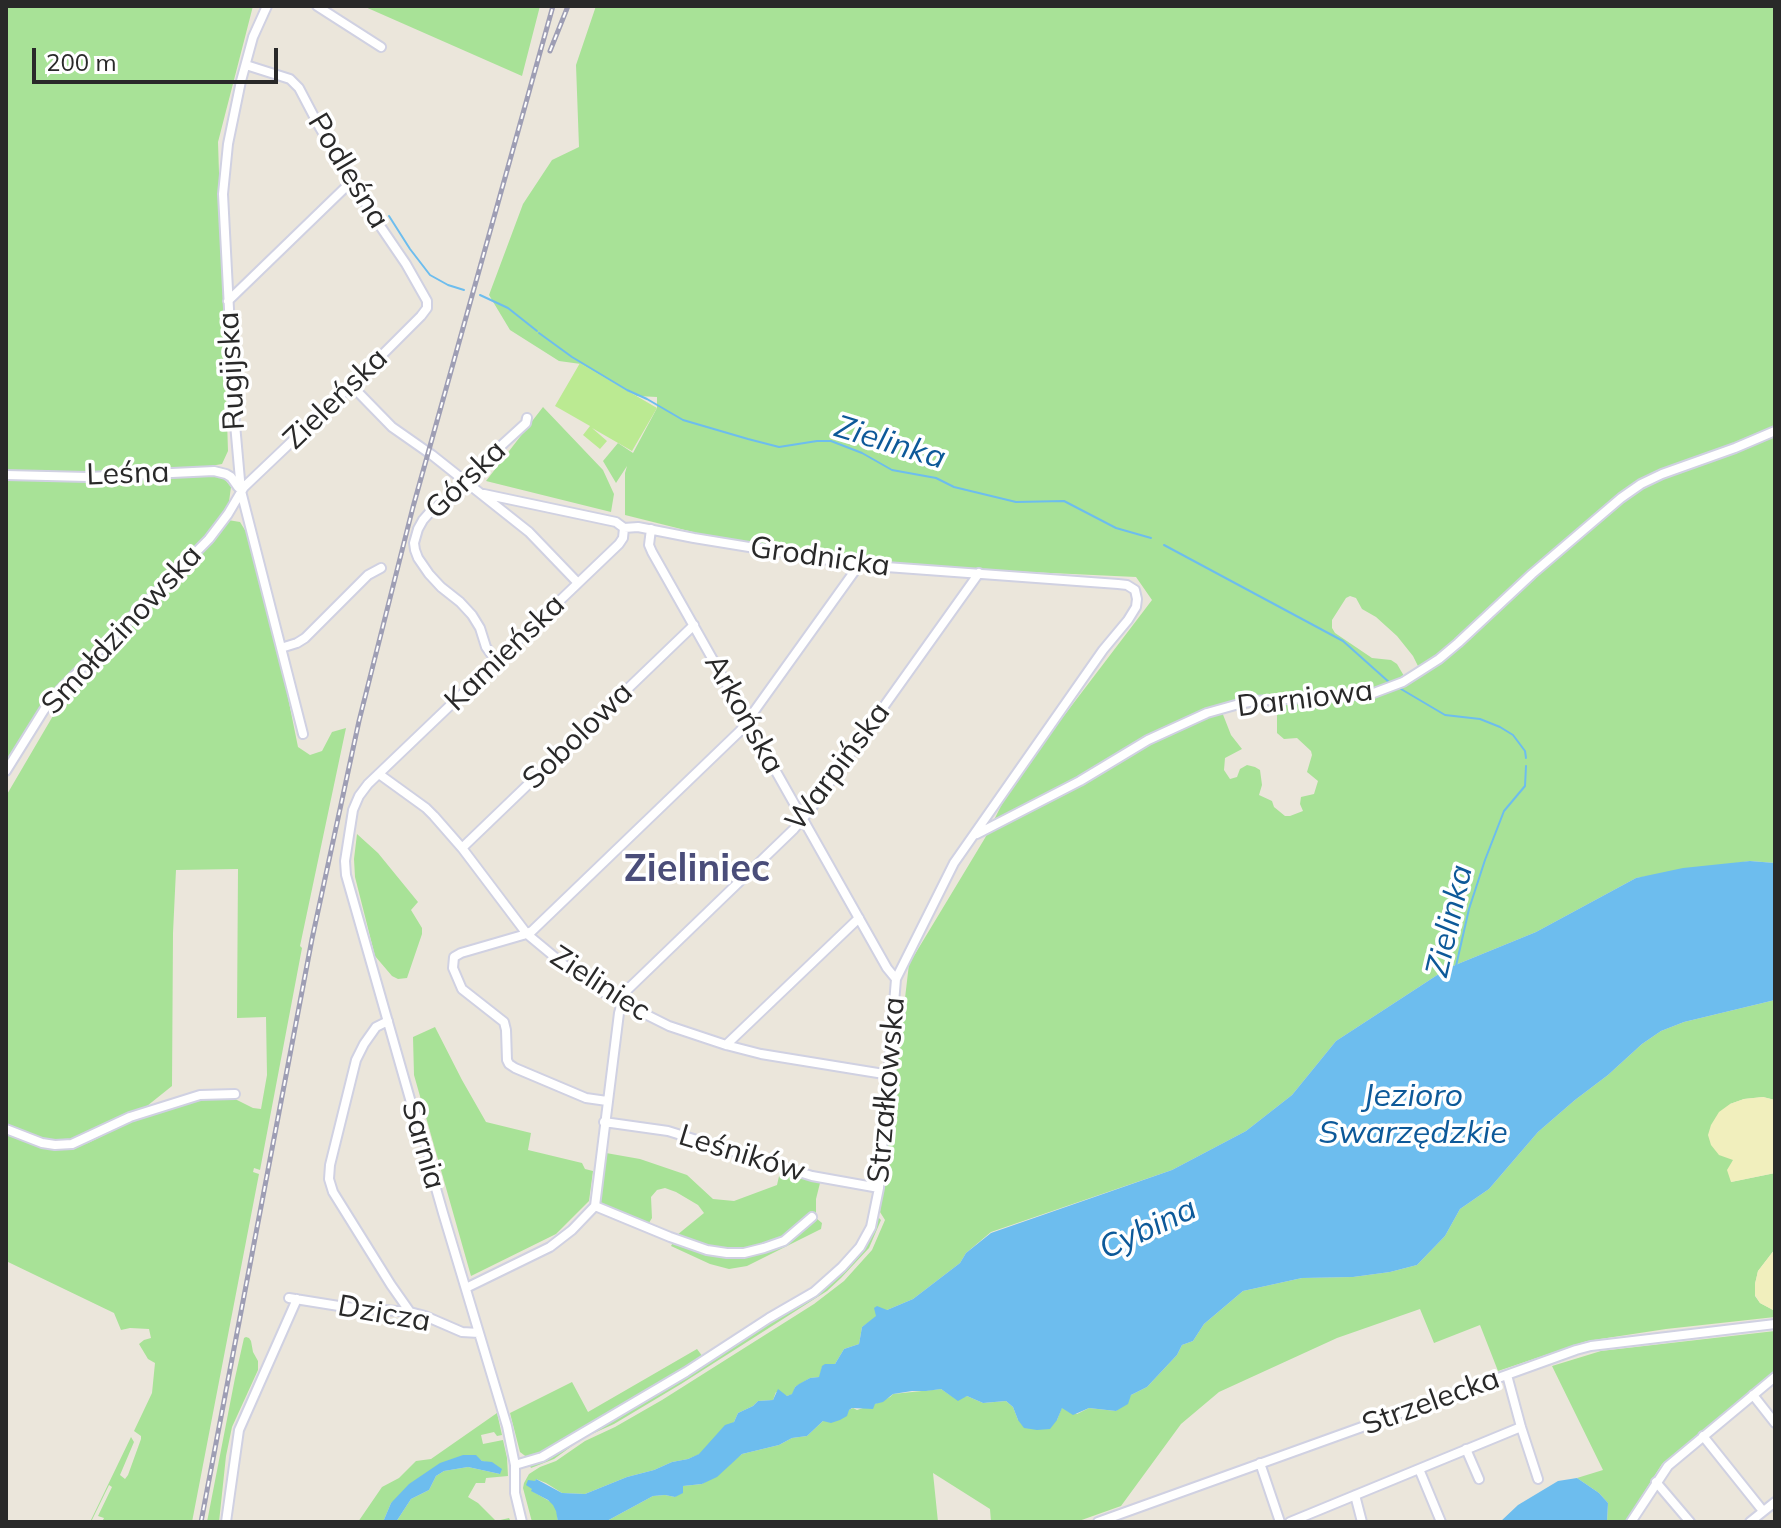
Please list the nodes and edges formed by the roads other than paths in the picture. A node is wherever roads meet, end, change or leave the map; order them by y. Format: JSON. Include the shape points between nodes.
{"nodes":[{"id":1,"x":267,"y":6,"type":"edge"},
{"id":2,"x":317,"y":6,"type":"edge"},
{"id":3,"x":381,"y":47,"type":"dead end"},
{"id":4,"x":246,"y":65,"type":"junction"},
{"id":5,"x":352,"y":181,"type":"junction"},
{"id":6,"x":228,"y":301,"type":"junction"},
{"id":7,"x":428,"y":305,"type":"joint"},
{"id":8,"x":351,"y":385,"type":"junction"},
{"id":9,"x":527,"y":418,"type":"dead end"},
{"id":10,"x":1775,"y":431,"type":"edge"},
{"id":11,"x":6,"y":475,"type":"edge"},
{"id":12,"x":467,"y":481,"type":"junction"},
{"id":13,"x":241,"y":491,"type":"junction"},
{"id":14,"x":484,"y":494,"type":"junction"},
{"id":15,"x":510,"y":500,"type":"junction"},
{"id":16,"x":501,"y":509,"type":"junction"},
{"id":17,"x":624,"y":528,"type":"junction"},
{"id":18,"x":651,"y":529,"type":"junction"},
{"id":19,"x":859,"y":565,"type":"junction"},
{"id":20,"x":381,"y":568,"type":"dead end"},
{"id":21,"x":979,"y":573,"type":"junction"},
{"id":22,"x":578,"y":583,"type":"junction"},
{"id":23,"x":1135,"y":590,"type":"joint"},
{"id":24,"x":694,"y":625,"type":"junction"},
{"id":25,"x":281,"y":648,"type":"junction"},
{"id":26,"x":496,"y":661,"type":"junction"},
{"id":27,"x":748,"y":721,"type":"junction"},
{"id":28,"x":303,"y":734,"type":"dead end"},
{"id":29,"x":6,"y":771,"type":"edge"},
{"id":30,"x":379,"y":774,"type":"junction"},
{"id":31,"x":803,"y":819,"type":"junction"},
{"id":32,"x":973,"y":836,"type":"junction"},
{"id":33,"x":462,"y":848,"type":"junction"},
{"id":34,"x":859,"y":918,"type":"junction"},
{"id":35,"x":527,"y":934,"type":"junction"},
{"id":36,"x":896,"y":979,"type":"junction"},
{"id":37,"x":622,"y":1002,"type":"junction"},
{"id":38,"x":388,"y":1021,"type":"junction"},
{"id":39,"x":726,"y":1045,"type":"junction"},
{"id":40,"x":890,"y":1075,"type":"junction"},
{"id":41,"x":235,"y":1094,"type":"dead end"},
{"id":42,"x":607,"y":1101,"type":"junction"},
{"id":43,"x":604,"y":1122,"type":"junction"},
{"id":44,"x":6,"y":1129,"type":"edge"},
{"id":45,"x":879,"y":1188,"type":"junction"},
{"id":46,"x":595,"y":1206,"type":"junction"},
{"id":47,"x":812,"y":1217,"type":"dead end"},
{"id":48,"x":466,"y":1288,"type":"junction"},
{"id":49,"x":410,"y":1312,"type":"junction"},
{"id":50,"x":1775,"y":1324,"type":"edge"},
{"id":51,"x":479,"y":1333,"type":"junction"},
{"id":52,"x":1507,"y":1375,"type":"junction"},
{"id":53,"x":1775,"y":1377,"type":"edge"},
{"id":54,"x":1753,"y":1395,"type":"junction"},
{"id":55,"x":1775,"y":1423,"type":"edge"},
{"id":56,"x":1521,"y":1427,"type":"junction"},
{"id":57,"x":1703,"y":1436,"type":"junction"},
{"id":58,"x":1466,"y":1449,"type":"junction"},
{"id":59,"x":1260,"y":1463,"type":"junction"},
{"id":60,"x":515,"y":1465,"type":"junction"},
{"id":61,"x":1419,"y":1469,"type":"junction"},
{"id":62,"x":1479,"y":1479,"type":"dead end"},
{"id":63,"x":1538,"y":1479,"type":"dead end"},
{"id":64,"x":1656,"y":1482,"type":"junction"},
{"id":65,"x":1355,"y":1495,"type":"junction"},
{"id":66,"x":1775,"y":1502,"type":"edge"},
{"id":67,"x":1763,"y":1511,"type":"junction"},
{"id":68,"x":226,"y":1522,"type":"edge"},
{"id":69,"x":522,"y":1522,"type":"edge"},
{"id":70,"x":1098,"y":1522,"type":"edge"},
{"id":71,"x":1280,"y":1522,"type":"edge"},
{"id":72,"x":1290,"y":1522,"type":"edge"},
{"id":73,"x":1362,"y":1522,"type":"edge"},
{"id":74,"x":1441,"y":1522,"type":"edge"},
{"id":75,"x":1631,"y":1522,"type":"edge"},
{"id":76,"x":1690,"y":1522,"type":"edge"},
{"id":77,"x":1750,"y":1522,"type":"edge"}],
"edges":[{"from":1,"to":4,"type":"street","name":"Rugijska"},
{"from":2,"to":3,"type":"street"},
{"from":4,"to":5,"type":"street","name":"Podleśna","via":[[295,82]]},
{"from":4,"to":6,"type":"street","name":"Rugijska","via":[[223,182]]},
{"from":5,"to":6,"type":"street"},
{"from":5,"to":7,"type":"street","name":"Podleśna"},
{"from":6,"to":13,"type":"street","name":"Rugijska"},
{"from":7,"to":8,"type":"street","name":"Zieleńska"},
{"from":8,"to":12,"type":"street","via":[[392,427]]},
{"from":8,"to":13,"type":"street","name":"Zieleńska"},
{"from":9,"to":12,"type":"street","name":"Górska"},
{"from":10,"to":32,"type":"street","name":"Darniowa","via":[[1641,484],[1458,643],[1403,682],[1371,694],[1247,702],[1207,713]]},
{"from":11,"to":13,"type":"street","name":"Leśna","via":[[214,471],[231,477]]},
{"from":12,"to":14,"type":"street"},
{"from":12,"to":26,"type":"street","name":"Górska","via":[[423,520],[415,550],[435,581],[472,615]]},
{"from":13,"to":25,"type":"street","name":"Rugijska"},
{"from":13,"to":29,"type":"street","name":"Smołdzinowska","via":[[209,539],[60,690]]},
{"from":14,"to":15,"type":"street"},
{"from":14,"to":16,"type":"street"},
{"from":15,"to":16,"type":"street"},
{"from":15,"to":17,"type":"street"},
{"from":16,"to":22,"type":"street"},
{"from":17,"to":18,"type":"street","name":"Grodnicka"},
{"from":17,"to":22,"type":"street","name":"Kamieńska","via":[[619,544]]},
{"from":18,"to":19,"type":"street","name":"Grodnicka"},
{"from":18,"to":24,"type":"street","name":"Arkońska","via":[[652,552]]},
{"from":19,"to":21,"type":"street","name":"Grodnicka"},
{"from":19,"to":27,"type":"street"},
{"from":20,"to":25,"type":"street","via":[[305,638]]},
{"from":21,"to":23,"type":"street","name":"Grodnicka","via":[[1098,581]]},
{"from":21,"to":31,"type":"street","name":"Warpińska"},
{"from":22,"to":26,"type":"street","name":"Kamieńska"},
{"from":23,"to":32,"type":"street","name":"Strzałkowska","via":[[1137,603],[1128,620]]},
{"from":24,"to":27,"type":"street","name":"Arkońska"},
{"from":24,"to":33,"type":"street","name":"Sobolowa"},
{"from":25,"to":28,"type":"street","name":"Rugijska"},
{"from":26,"to":30,"type":"street","name":"Kamieńska"},
{"from":27,"to":31,"type":"street","name":"Arkońska"},
{"from":27,"to":35,"type":"street"},
{"from":30,"to":33,"type":"street","name":"Zieliniec","via":[[426,808]]},
{"from":30,"to":38,"type":"street","name":"Sarnia","via":[[356,802],[345,861]]},
{"from":31,"to":34,"type":"street","name":"Arkońska"},
{"from":31,"to":37,"type":"street","name":"Warpińska","via":[[625,992]]},
{"from":32,"to":36,"type":"street","name":"Strzałkowska","via":[[937,894]]},
{"from":33,"to":35,"type":"street","name":"Zieliniec"},
{"from":34,"to":36,"type":"street","name":"Arkońska"},
{"from":34,"to":39,"type":"street"},
{"from":35,"to":37,"type":"street","name":"Zieliniec","via":[[574,973]]},
{"from":35,"to":42,"type":"street","via":[[457,954],[452,965],[458,982],[468,996],[504,1022],[507,1060],[515,1068],[586,1098]]},
{"from":36,"to":40,"type":"street","name":"Strzałkowska"},
{"from":37,"to":39,"type":"street","name":"Zieliniec","via":[[672,1028]]},
{"from":37,"to":42,"type":"street","name":"Warpińska"},
{"from":38,"to":48,"type":"street","name":"Sarnia"},
{"from":38,"to":49,"type":"street","via":[[376,1027],[356,1060],[329,1179]]},
{"from":39,"to":40,"type":"street","name":"Zieliniec"},
{"from":40,"to":45,"type":"street","name":"Strzałkowska"},
{"from":41,"to":44,"type":"street","via":[[200,1095],[130,1117],[72,1144],[42,1143]]},
{"from":42,"to":43,"type":"street","name":"Warpińska"},
{"from":43,"to":45,"type":"street","name":"Leśników","via":[[668,1131],[812,1176]]},
{"from":43,"to":46,"type":"street","name":"Warpińska"},
{"from":45,"to":60,"type":"street","name":"Strzałkowska","via":[[867,1237],[823,1285],[542,1457]]},
{"from":46,"to":47,"type":"street","via":[[670,1237],[727,1253],[784,1241]]},
{"from":46,"to":48,"type":"street","via":[[558,1242]]},
{"from":48,"to":51,"type":"street","name":"Sarnia"},
{"from":49,"to":51,"type":"street","name":"Dzicza"},
{"from":49,"to":68,"type":"street","name":"Dzicza","via":[[293,1298],[239,1430]]},
{"from":50,"to":52,"type":"street","name":"Strzelecka","via":[[1587,1347]]},
{"from":51,"to":60,"type":"street","name":"Sarnia"},
{"from":52,"to":56,"type":"street"},
{"from":52,"to":59,"type":"street","name":"Strzelecka"},
{"from":53,"to":54,"type":"street"},
{"from":54,"to":55,"type":"street"},
{"from":54,"to":57,"type":"street"},
{"from":56,"to":58,"type":"street"},
{"from":56,"to":63,"type":"street"},
{"from":57,"to":64,"type":"street"},
{"from":57,"to":67,"type":"street"},
{"from":58,"to":61,"type":"street"},
{"from":58,"to":62,"type":"street"},
{"from":59,"to":70,"type":"street","name":"Strzelecka"},
{"from":59,"to":71,"type":"street"},
{"from":60,"to":69,"type":"street","name":"Sarnia"},
{"from":61,"to":65,"type":"street"},
{"from":61,"to":74,"type":"street"},
{"from":64,"to":75,"type":"street"},
{"from":64,"to":76,"type":"street"},
{"from":65,"to":72,"type":"street"},
{"from":65,"to":73,"type":"street"},
{"from":66,"to":67,"type":"street"},
{"from":67,"to":77,"type":"street"}]}
